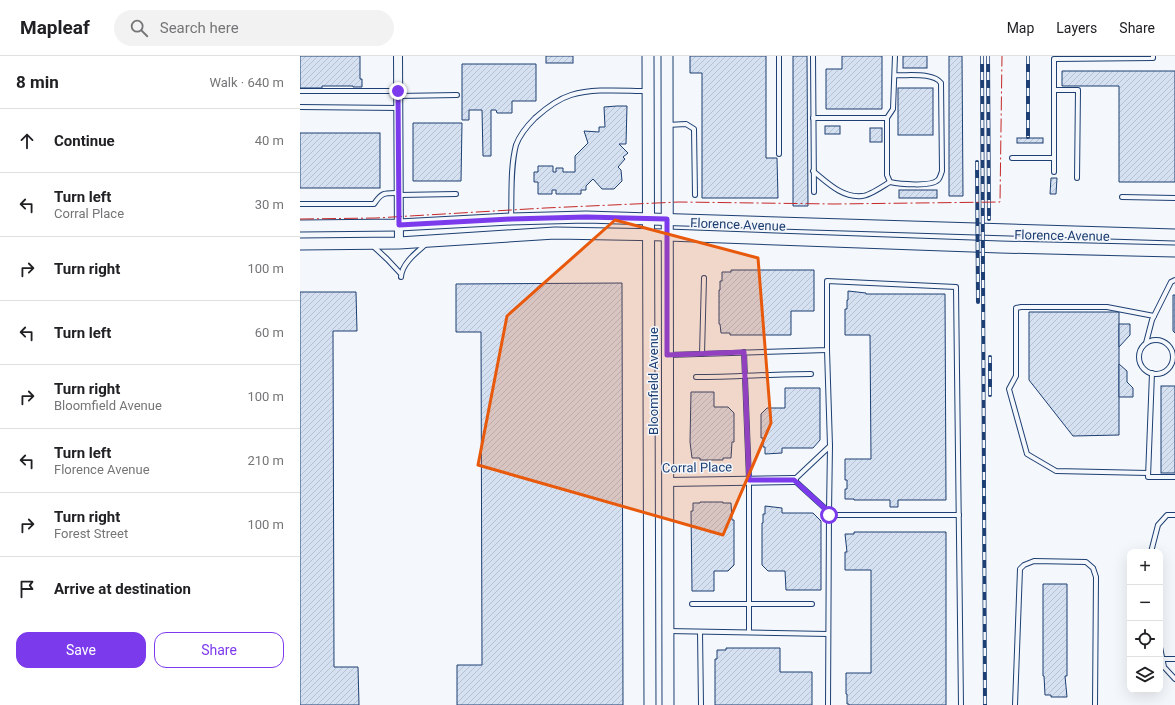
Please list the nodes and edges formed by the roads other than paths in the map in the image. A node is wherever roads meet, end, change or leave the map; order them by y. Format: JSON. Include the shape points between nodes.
{"nodes":[{"id":1,"x":398,"y":56,"type":"edge"},
{"id":2,"x":648,"y":56,"type":"edge"},
{"id":3,"x":667,"y":56,"type":"edge"},
{"id":4,"x":779,"y":56,"type":"edge"},
{"id":5,"x":813,"y":56,"type":"edge"},
{"id":6,"x":895,"y":56,"type":"edge"},
{"id":7,"x":1153,"y":56,"type":"edge"},
{"id":8,"x":895,"y":75,"type":"junction"},
{"id":9,"x":1054,"y":90,"type":"junction"},
{"id":10,"x":300,"y":91,"type":"edge"},
{"id":11,"x":648,"y":91,"type":"junction"},
{"id":12,"x":398,"y":93,"type":"junction"},
{"id":13,"x":456,"y":96,"type":"dead end"},
{"id":14,"x":300,"y":108,"type":"edge"},
{"id":15,"x":398,"y":108,"type":"junction"},
{"id":16,"x":813,"y":118,"type":"junction"},
{"id":17,"x":887,"y":118,"type":"junction"},
{"id":18,"x":667,"y":125,"type":"junction"},
{"id":19,"x":779,"y":154,"type":"dead end"},
{"id":20,"x":1012,"y":158,"type":"dead end"},
{"id":21,"x":1054,"y":158,"type":"junction"},
{"id":22,"x":813,"y":171,"type":"junction"},
{"id":23,"x":1054,"y":172,"type":"dead end"},
{"id":24,"x":1077,"y":178,"type":"dead end"},
{"id":25,"x":890,"y":182,"type":"junction"},
{"id":26,"x":814,"y":192,"type":"dead end"},
{"id":27,"x":399,"y":194,"type":"junction"},
{"id":28,"x":456,"y":194,"type":"dead end"},
{"id":29,"x":694,"y":195,"type":"dead end"},
{"id":30,"x":1122,"y":197,"type":"dead end"},
{"id":31,"x":1175,"y":198,"type":"edge"},
{"id":32,"x":300,"y":204,"type":"edge"},
{"id":33,"x":648,"y":218,"type":"junction"},
{"id":34,"x":511,"y":219,"type":"junction"},
{"id":35,"x":667,"y":219,"type":"junction"},
{"id":36,"x":399,"y":225,"type":"junction"},
{"id":37,"x":300,"y":226,"type":"edge"},
{"id":38,"x":649,"y":235,"type":"junction"},
{"id":39,"x":668,"y":235,"type":"junction"},
{"id":40,"x":1175,"y":235,"type":"edge"},
{"id":41,"x":502,"y":236,"type":"junction"},
{"id":42,"x":429,"y":241,"type":"junction"},
{"id":43,"x":399,"y":243,"type":"junction"},
{"id":44,"x":300,"y":244,"type":"edge"},
{"id":45,"x":369,"y":244,"type":"junction"},
{"id":46,"x":1175,"y":251,"type":"edge"},
{"id":47,"x":704,"y":278,"type":"dead end"},
{"id":48,"x":1175,"y":280,"type":"edge"},
{"id":49,"x":1154,"y":316,"type":"junction"},
{"id":50,"x":1146,"y":343,"type":"junction"},
{"id":51,"x":826,"y":350,"type":"junction"},
{"id":52,"x":744,"y":352,"type":"junction"},
{"id":53,"x":702,"y":354,"type":"junction"},
{"id":54,"x":667,"y":355,"type":"junction"},
{"id":55,"x":1174,"y":362,"type":"edge"},
{"id":56,"x":1152,"y":373,"type":"junction"},
{"id":57,"x":812,"y":374,"type":"dead end"},
{"id":58,"x":745,"y":376,"type":"junction"},
{"id":59,"x":696,"y":377,"type":"dead end"},
{"id":60,"x":830,"y":446,"type":"junction"},
{"id":61,"x":1148,"y":473,"type":"junction"},
{"id":62,"x":1175,"y":476,"type":"edge"},
{"id":63,"x":749,"y":480,"type":"junction"},
{"id":64,"x":794,"y":480,"type":"junction"},
{"id":65,"x":649,"y":482,"type":"junction"},
{"id":66,"x":668,"y":482,"type":"junction"},
{"id":67,"x":829,"y":513,"type":"junction"},
{"id":68,"x":1175,"y":514,"type":"edge"},
{"id":69,"x":958,"y":515,"type":"junction"},
{"id":70,"x":1152,"y":549,"type":"edge"},
{"id":71,"x":692,"y":604,"type":"dead end"},
{"id":72,"x":749,"y":604,"type":"junction"},
{"id":73,"x":812,"y":604,"type":"dead end"},
{"id":74,"x":668,"y":631,"type":"junction"},
{"id":75,"x":700,"y":632,"type":"junction"},
{"id":76,"x":749,"y":632,"type":"junction"},
{"id":77,"x":828,"y":634,"type":"junction"},
{"id":78,"x":1163,"y":659,"type":"edge"},
{"id":79,"x":1175,"y":659,"type":"edge"},
{"id":80,"x":1163,"y":663,"type":"edge"},
{"id":81,"x":1175,"y":679,"type":"edge"},
{"id":82,"x":650,"y":705,"type":"edge"},
{"id":83,"x":668,"y":705,"type":"edge"},
{"id":84,"x":700,"y":705,"type":"edge"},
{"id":85,"x":828,"y":705,"type":"edge"},
{"id":86,"x":961,"y":705,"type":"edge"},
{"id":87,"x":1015,"y":705,"type":"edge"},
{"id":88,"x":1096,"y":705,"type":"edge"}],
"edges":[{"from":1,"to":12,"type":"street"},
{"from":2,"to":11,"type":"main road","name":"Bloomfield Avenue"},
{"from":3,"to":18,"type":"main road","name":"Bloomfield Avenue"},
{"from":4,"to":19,"type":"lane"},
{"from":5,"to":16,"type":"lane"},
{"from":6,"to":8,"type":"lane"},
{"from":7,"to":9,"type":"lane","via":[[1054,59]]},
{"from":8,"to":17,"type":"lane","via":[[893,109]]},
{"from":8,"to":25,"type":"lane","via":[[929,76],[938,78],[941,83],[942,171],[938,180],[931,183]]},
{"from":9,"to":21,"type":"lane"},
{"from":9,"to":24,"type":"lane","via":[[1078,90]]},
{"from":10,"to":12,"type":"lane"},
{"from":11,"to":33,"type":"main road","name":"Bloomfield Avenue"},
{"from":11,"to":34,"type":"lane","via":[[595,91],[571,95],[550,106],[530,123],[520,136],[513,158]]},
{"from":12,"to":13,"type":"lane"},
{"from":12,"to":15,"type":"street"},
{"from":14,"to":15,"type":"lane"},
{"from":15,"to":27,"type":"street"},
{"from":16,"to":17,"type":"lane"},
{"from":16,"to":22,"type":"lane"},
{"from":17,"to":25,"type":"lane","via":[[887,175]]},
{"from":18,"to":29,"type":"lane","via":[[686,124],[694,129]]},
{"from":18,"to":35,"type":"main road","name":"Bloomfield Avenue"},
{"from":20,"to":21,"type":"lane"},
{"from":21,"to":23,"type":"lane"},
{"from":22,"to":25,"type":"lane","via":[[843,194],[863,196]]},
{"from":22,"to":26,"type":"lane"},
{"from":27,"to":28,"type":"lane"},
{"from":27,"to":32,"type":"lane","via":[[384,193],[374,204]]},
{"from":27,"to":36,"type":"street"},
{"from":30,"to":31,"type":"lane"},
{"from":33,"to":34,"type":"main road","name":"Florence Avenue"},
{"from":33,"to":35,"type":"main road","name":"Florence Avenue"},
{"from":33,"to":38,"type":"main road","name":"Bloomfield Avenue"},
{"from":34,"to":36,"type":"main road","name":"Florence Avenue"},
{"from":34,"to":41,"type":"main road","via":[[507,233]]},
{"from":35,"to":39,"type":"main road","name":"Bloomfield Avenue"},
{"from":35,"to":40,"type":"main road","name":"Florence Avenue"},
{"from":36,"to":37,"type":"main road","name":"Florence Avenue"},
{"from":36,"to":43,"type":"street"},
{"from":38,"to":39,"type":"main road","name":"Florence Avenue"},
{"from":38,"to":41,"type":"main road","name":"Florence Avenue","via":[[555,233]]},
{"from":38,"to":65,"type":"main road","name":"Bloomfield Avenue"},
{"from":39,"to":46,"type":"main road","name":"Florence Avenue"},
{"from":39,"to":54,"type":"main road","name":"Bloomfield Avenue"},
{"from":41,"to":42,"type":"main road","name":"Florence Avenue"},
{"from":42,"to":43,"type":"main road","name":"Florence Avenue"},
{"from":42,"to":45,"type":"lane","via":[[408,261],[401,275],[388,259]]},
{"from":43,"to":45,"type":"main road","name":"Florence Avenue"},
{"from":44,"to":45,"type":"main road","name":"Florence Avenue"},
{"from":47,"to":53,"type":"lane"},
{"from":48,"to":49,"type":"lane","via":[[1171,282]]},
{"from":49,"to":50,"type":"lane"},
{"from":49,"to":61,"type":"lane","via":[[1108,307],[1016,308],[1016,376],[1009,388],[1027,454],[1056,471]]},
{"from":50,"to":55,"type":"lane","via":[[1154,339],[1165,342],[1172,351]]},
{"from":50,"to":56,"type":"lane","via":[[1140,349],[1139,360],[1145,370]]},
{"from":51,"to":52,"type":"lane"},
{"from":51,"to":60,"type":"lane"},
{"from":51,"to":69,"type":"lane","via":[[827,281],[956,287]]},
{"from":52,"to":53,"type":"lane"},
{"from":52,"to":58,"type":"lane"},
{"from":53,"to":54,"type":"lane"},
{"from":54,"to":66,"type":"main road","name":"Bloomfield Avenue"},
{"from":55,"to":56,"type":"lane","via":[[1166,371]]},
{"from":56,"to":61,"type":"lane"},
{"from":57,"to":58,"type":"lane"},
{"from":58,"to":59,"type":"lane"},
{"from":58,"to":63,"type":"lane"},
{"from":60,"to":64,"type":"lane"},
{"from":60,"to":67,"type":"lane"},
{"from":61,"to":62,"type":"lane","via":[[1148,477]]},
{"from":63,"to":64,"type":"street","name":"Corral Place"},
{"from":63,"to":66,"type":"street","name":"Corral Place"},
{"from":63,"to":72,"type":"lane"},
{"from":64,"to":67,"type":"lane"},
{"from":65,"to":66,"type":"main road","name":"Corral Place"},
{"from":65,"to":82,"type":"main road","name":"Bloomfield Avenue"},
{"from":66,"to":74,"type":"main road","name":"Bloomfield Avenue"},
{"from":67,"to":69,"type":"lane"},
{"from":67,"to":77,"type":"lane"},
{"from":68,"to":70,"type":"lane","via":[[1167,515],[1158,524]]},
{"from":69,"to":86,"type":"lane"},
{"from":71,"to":72,"type":"lane"},
{"from":72,"to":73,"type":"lane"},
{"from":72,"to":76,"type":"lane"},
{"from":74,"to":75,"type":"lane"},
{"from":74,"to":83,"type":"main road","name":"Bloomfield Avenue"},
{"from":75,"to":76,"type":"lane"},
{"from":75,"to":84,"type":"lane"},
{"from":76,"to":77,"type":"lane"},
{"from":77,"to":85,"type":"lane"},
{"from":78,"to":79,"type":"lane"},
{"from":80,"to":81,"type":"lane"},
{"from":87,"to":88,"type":"lane","via":[[1020,569],[1034,561],[1086,562],[1093,568],[1096,577]]}]}
